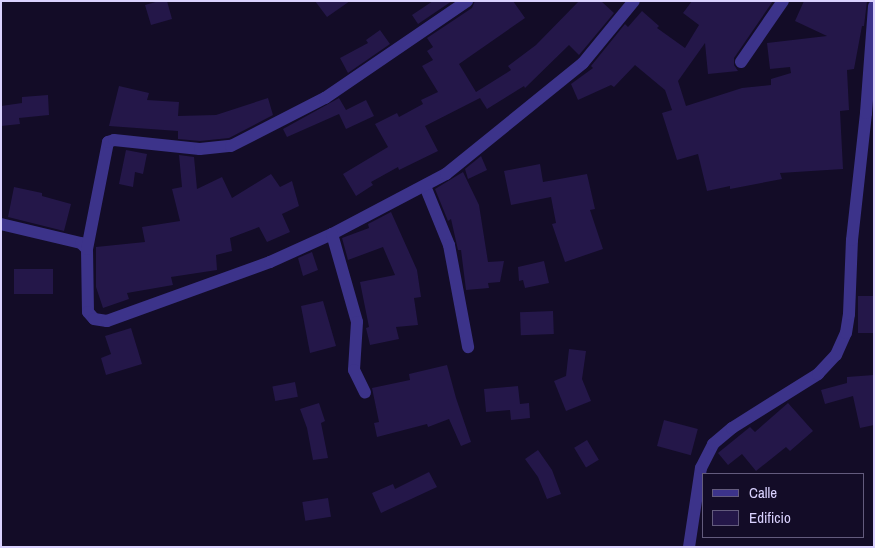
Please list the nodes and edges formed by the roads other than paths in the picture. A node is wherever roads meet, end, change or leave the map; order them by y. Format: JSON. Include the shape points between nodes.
{"nodes":[{"id":1,"x":466,"y":1,"type":"edge"},
{"id":2,"x":634,"y":1,"type":"edge"},
{"id":3,"x":783,"y":1,"type":"edge"},
{"id":4,"x":874,"y":6,"type":"edge"},
{"id":5,"x":872,"y":36,"type":"edge"},
{"id":6,"x":740,"y":62,"type":"dead end"},
{"id":7,"x":425,"y":186,"type":"junction"},
{"id":8,"x":1,"y":224,"type":"edge"},
{"id":9,"x":332,"y":234,"type":"junction"},
{"id":10,"x":88,"y":249,"type":"junction"},
{"id":11,"x":468,"y":347,"type":"dead end"},
{"id":12,"x":366,"y":393,"type":"dead end"},
{"id":13,"x":689,"y":547,"type":"edge"}],
"edges":[{"from":1,"to":10,"type":"street","via":[[325,98],[231,146],[200,149],[108,142]]},
{"from":2,"to":7,"type":"street","via":[[583,63],[446,174]]},
{"from":3,"to":6,"type":"street"},
{"from":4,"to":5,"type":"street"},
{"from":5,"to":13,"type":"street","via":[[852,231],[846,333],[836,355],[818,374],[712,444],[701,468]]},
{"from":7,"to":9,"type":"street"},
{"from":7,"to":11,"type":"street","via":[[449,245]]},
{"from":8,"to":10,"type":"street","via":[[81,243]]},
{"from":9,"to":10,"type":"street","via":[[270,262],[107,321],[94,319],[88,312]]},
{"from":9,"to":12,"type":"street","via":[[356,322],[354,370]]}]}
